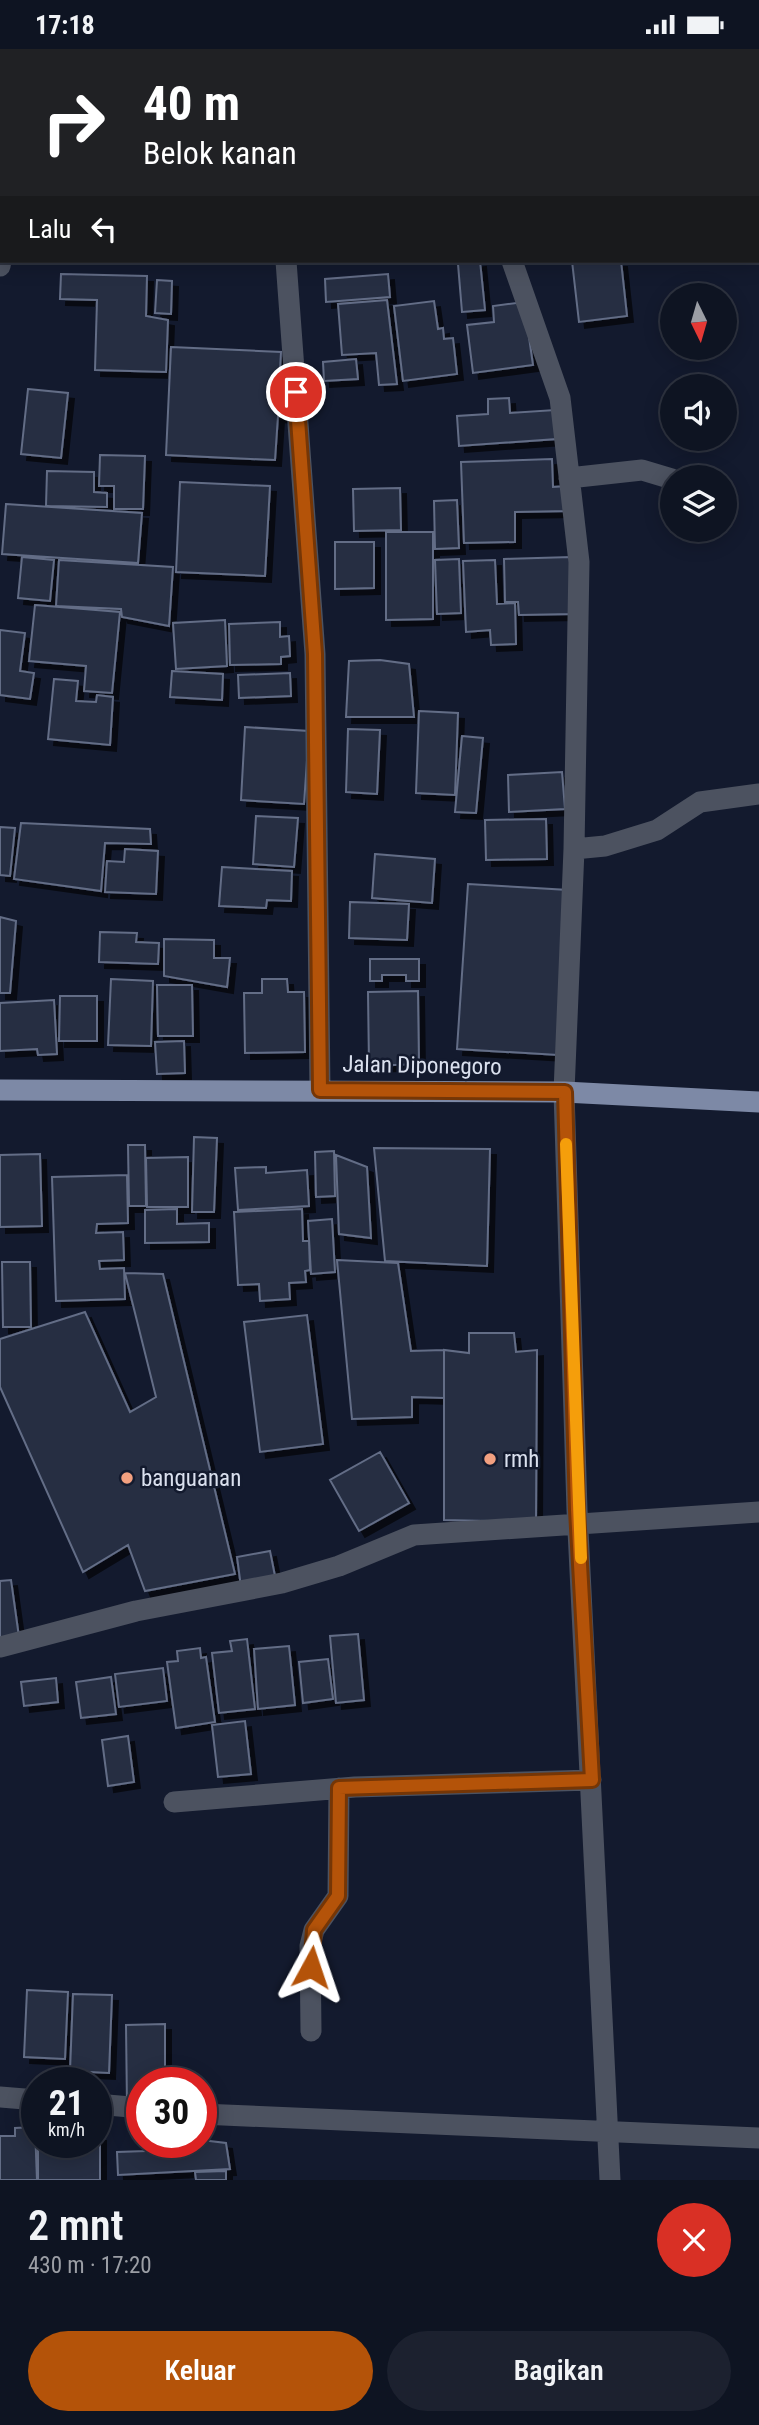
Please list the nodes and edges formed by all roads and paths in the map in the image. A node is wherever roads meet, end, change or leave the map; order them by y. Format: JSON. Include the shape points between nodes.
{"nodes":[{"id":1,"x":286,"y":263,"type":"edge"},
{"id":2,"x":513,"y":263,"type":"edge"},
{"id":3,"x":660,"y":475,"type":"edge"},
{"id":4,"x":569,"y":478,"type":"junction"},
{"id":5,"x":759,"y":794,"type":"edge"},
{"id":6,"x":574,"y":849,"type":"junction"},
{"id":7,"x":0,"y":1090,"type":"edge"},
{"id":8,"x":320,"y":1090,"type":"junction"},
{"id":9,"x":565,"y":1092,"type":"junction"},
{"id":10,"x":759,"y":1102,"type":"edge"},
{"id":11,"x":759,"y":1512,"type":"edge"},
{"id":12,"x":579,"y":1524,"type":"junction"},
{"id":13,"x":0,"y":1647,"type":"edge"},
{"id":14,"x":592,"y":1780,"type":"junction"},
{"id":15,"x":339,"y":1788,"type":"junction"},
{"id":16,"x":174,"y":1802,"type":"dead end"},
{"id":17,"x":311,"y":2031,"type":"dead end"},
{"id":18,"x":0,"y":2097,"type":"edge"},
{"id":19,"x":21,"y":2099,"type":"edge"},
{"id":20,"x":217,"y":2115,"type":"edge"},
{"id":21,"x":608,"y":2132,"type":"junction"},
{"id":22,"x":759,"y":2138,"type":"edge"},
{"id":23,"x":610,"y":2180,"type":"edge"}],
"edges":[{"from":1,"to":8,"type":"street","via":[[315,654]]},
{"from":2,"to":4,"type":"street","via":[[560,398]]},
{"from":3,"to":4,"type":"street","via":[[642,470]]},
{"from":4,"to":6,"type":"street","via":[[579,562]]},
{"from":5,"to":6,"type":"street","via":[[700,802],[657,830],[605,846]]},
{"from":6,"to":9,"type":"street"},
{"from":7,"to":8,"type":"main road","name":"Jalan Diponegoro"},
{"from":8,"to":9,"type":"main road","name":"Jalan Diponegoro"},
{"from":9,"to":10,"type":"main road","name":"Jalan Diponegoro"},
{"from":9,"to":12,"type":"street"},
{"from":11,"to":12,"type":"street"},
{"from":12,"to":13,"type":"street","via":[[414,1535],[339,1566],[282,1583],[136,1611]]},
{"from":12,"to":14,"type":"street"},
{"from":14,"to":15,"type":"street"},
{"from":14,"to":21,"type":"street"},
{"from":15,"to":16,"type":"street"},
{"from":15,"to":17,"type":"street","via":[[338,1896],[314,1930],[310,1946]]},
{"from":18,"to":19,"type":"street"},
{"from":20,"to":21,"type":"street"},
{"from":21,"to":22,"type":"street"},
{"from":21,"to":23,"type":"street"}]}
